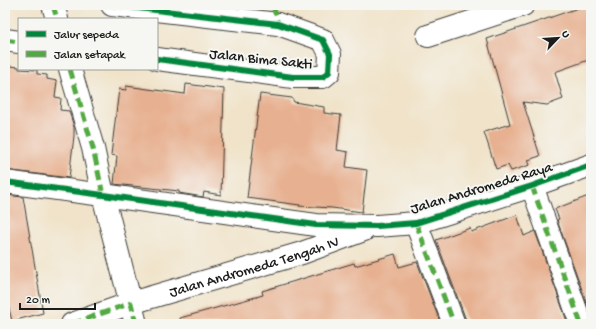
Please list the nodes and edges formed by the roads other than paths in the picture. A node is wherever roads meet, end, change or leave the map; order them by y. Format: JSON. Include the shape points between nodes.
{"nodes":[{"id":1,"x":53,"y":5,"type":"edge"},
{"id":2,"x":112,"y":5,"type":"edge"},
{"id":3,"x":523,"y":5,"type":"edge"},
{"id":4,"x":276,"y":15,"type":"edge"},
{"id":5,"x":57,"y":18,"type":"edge"},
{"id":6,"x":428,"y":36,"type":"dead end"},
{"id":7,"x":5,"y":40,"type":"edge"},
{"id":8,"x":18,"y":42,"type":"edge"},
{"id":9,"x":158,"y":59,"type":"edge"},
{"id":10,"x":70,"y":70,"type":"edge"},
{"id":11,"x":591,"y":165,"type":"edge"},
{"id":12,"x":5,"y":182,"type":"edge"},
{"id":13,"x":103,"y":195,"type":"junction"},
{"id":14,"x":538,"y":202,"type":"junction"},
{"id":15,"x":416,"y":223,"type":"junction"},
{"id":16,"x":377,"y":226,"type":"junction"},
{"id":17,"x":131,"y":303,"type":"junction"},
{"id":18,"x":72,"y":324,"type":"edge"},
{"id":19,"x":136,"y":324,"type":"edge"},
{"id":20,"x":454,"y":324,"type":"edge"},
{"id":21,"x":581,"y":324,"type":"edge"}],
"edges":[{"from":1,"to":5,"type":"street"},
{"from":2,"to":4,"type":"street","name":"Jalan Bima Sakti"},
{"from":3,"to":6,"type":"street"},
{"from":4,"to":9,"type":"street","name":"Jalan Bima Sakti","via":[[323,40],[330,54],[329,72],[323,77],[294,77]]},
{"from":7,"to":8,"type":"street"},
{"from":10,"to":13,"type":"street","via":[[93,148]]},
{"from":11,"to":14,"type":"street","name":"Jalan Andromeda Raya"},
{"from":12,"to":13,"type":"street"},
{"from":13,"to":16,"type":"street","via":[[316,225]]},
{"from":13,"to":17,"type":"street"},
{"from":14,"to":15,"type":"street","name":"Jalan Andromeda Raya"},
{"from":14,"to":21,"type":"street"},
{"from":15,"to":16,"type":"street","name":"Jalan Andromeda Raya"},
{"from":15,"to":20,"type":"street"},
{"from":16,"to":17,"type":"street","name":"Jalan Andromeda Tengah IV","via":[[302,253]]},
{"from":17,"to":18,"type":"street","name":"Jalan Andromeda Tengah IV"},
{"from":17,"to":19,"type":"street"}]}
